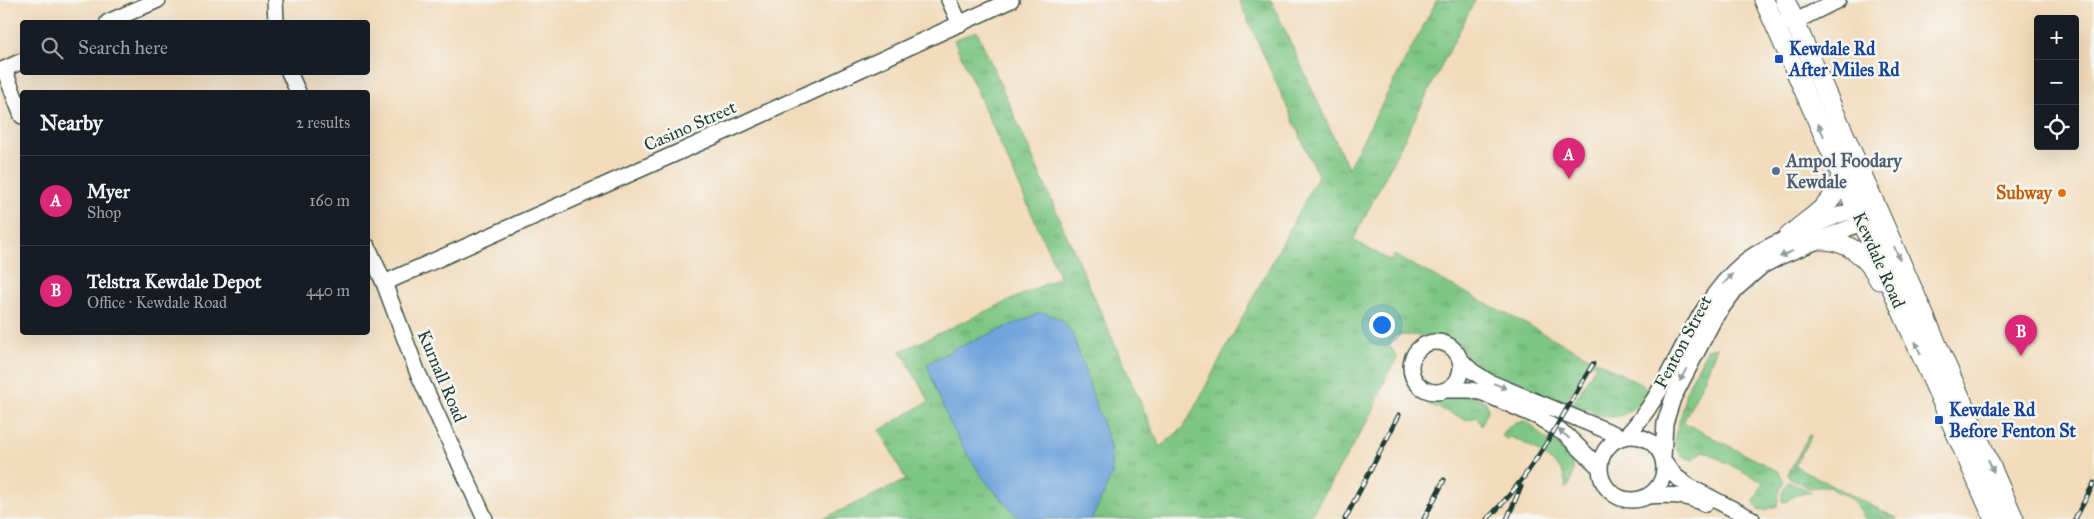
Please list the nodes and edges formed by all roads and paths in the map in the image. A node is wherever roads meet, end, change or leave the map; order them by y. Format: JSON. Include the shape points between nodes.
{"nodes":[{"id":1,"x":158,"y":0,"type":"edge"},
{"id":2,"x":275,"y":0,"type":"edge"},
{"id":3,"x":949,"y":0,"type":"edge"},
{"id":4,"x":1011,"y":0,"type":"edge"},
{"id":5,"x":1764,"y":0,"type":"edge"},
{"id":6,"x":1838,"y":0,"type":"edge"},
{"id":7,"x":1791,"y":7,"type":"edge"},
{"id":8,"x":113,"y":20,"type":"edge"},
{"id":9,"x":276,"y":20,"type":"edge"},
{"id":10,"x":1774,"y":23,"type":"junction"},
{"id":11,"x":960,"y":24,"type":"junction"},
{"id":12,"x":20,"y":62,"type":"edge"},
{"id":13,"x":2,"y":70,"type":"edge"},
{"id":14,"x":290,"y":75,"type":"edge"},
{"id":15,"x":297,"y":90,"type":"edge"},
{"id":16,"x":20,"y":111,"type":"edge"},
{"id":17,"x":1841,"y":173,"type":"junction"},
{"id":18,"x":1877,"y":208,"type":"junction"},
{"id":19,"x":1860,"y":215,"type":"junction"},
{"id":20,"x":1787,"y":238,"type":"junction"},
{"id":21,"x":1819,"y":240,"type":"junction"},
{"id":22,"x":370,"y":252,"type":"edge"},
{"id":23,"x":384,"y":283,"type":"junction"},
{"id":24,"x":1905,"y":318,"type":"junction"},
{"id":25,"x":1460,"y":359,"type":"junction"},
{"id":26,"x":1446,"y":390,"type":"junction"},
{"id":27,"x":1624,"y":437,"type":"junction"},
{"id":28,"x":1663,"y":459,"type":"junction"},
{"id":29,"x":1599,"y":467,"type":"junction"},
{"id":30,"x":1648,"y":496,"type":"junction"},
{"id":31,"x":485,"y":519,"type":"edge"},
{"id":32,"x":1733,"y":519,"type":"edge"},
{"id":33,"x":1752,"y":519,"type":"edge"},
{"id":34,"x":1994,"y":519,"type":"edge"},
{"id":35,"x":2014,"y":519,"type":"edge"}],
"edges":[{"from":1,"to":8,"type":"street"},
{"from":2,"to":9,"type":"street"},
{"from":3,"to":11,"type":"street"},
{"from":4,"to":11,"type":"street","name":"Casino Street"},
{"from":5,"to":10,"type":"main road","name":"Kewdale Road"},
{"from":6,"to":7,"type":"street"},
{"from":7,"to":10,"type":"street"},
{"from":7,"to":18,"type":"main road","name":"Kewdale Road"},
{"from":17,"to":10,"type":"main road","name":"Kewdale Road","one_way":true},
{"from":11,"to":23,"type":"street","name":"Casino Street"},
{"from":12,"to":13,"type":"street"},
{"from":13,"to":16,"type":"street"},
{"from":14,"to":15,"type":"street"},
{"from":17,"to":19,"type":"main road","name":"Kewdale Road"},
{"from":17,"to":20,"type":"main road","via":[[1838,189],[1830,202]]},
{"from":18,"to":19,"type":"street","name":"Fenton Street"},
{"from":18,"to":35,"type":"main road","name":"Kewdale Road","one_way":true},
{"from":19,"to":20,"type":"street","name":"Fenton Street"},
{"from":19,"to":21,"type":"street","name":"Fenton Street"},
{"from":19,"to":24,"type":"main road","name":"Kewdale Road"},
{"from":27,"to":20,"type":"street","name":"Fenton Street","one_way":true,"via":[[1658,395],[1692,328],[1714,294],[1744,263]]},
{"from":21,"to":24,"type":"main road","via":[[1834,241],[1859,254],[1870,265],[1886,296]]},
{"from":21,"to":28,"type":"street","name":"Fenton Street","one_way":true,"via":[[1762,266],[1723,305],[1673,398],[1665,423]]},
{"from":22,"to":23,"type":"street","name":"Kurnall Road"},
{"from":23,"to":31,"type":"street","name":"Kurnall Road","via":[[417,371]]},
{"from":34,"to":24,"type":"main road","name":"Kewdale Road","one_way":true},
{"from":25,"to":26,"type":"street","via":[[1460,374]]},
{"from":25,"to":26,"type":"street","via":[[1451,347],[1437,342],[1422,346],[1413,357],[1411,371],[1417,384],[1428,391]]},
{"from":25,"to":27,"type":"street","one_way":true,"via":[[1489,382]]},
{"from":29,"to":26,"type":"street","one_way":true,"via":[[1566,435],[1538,417],[1483,393]]},
{"from":27,"to":28,"type":"street","via":[[1644,438],[1658,449]]},
{"from":27,"to":29,"type":"street","via":[[1606,449]]},
{"from":28,"to":30,"type":"street","via":[[1662,481]]},
{"from":28,"to":33,"type":"street","via":[[1675,476],[1690,487]]},
{"from":29,"to":30,"type":"street","via":[[1602,482],[1616,496],[1638,500]]},
{"from":30,"to":32,"type":"street","via":[[1690,498]]}]}
